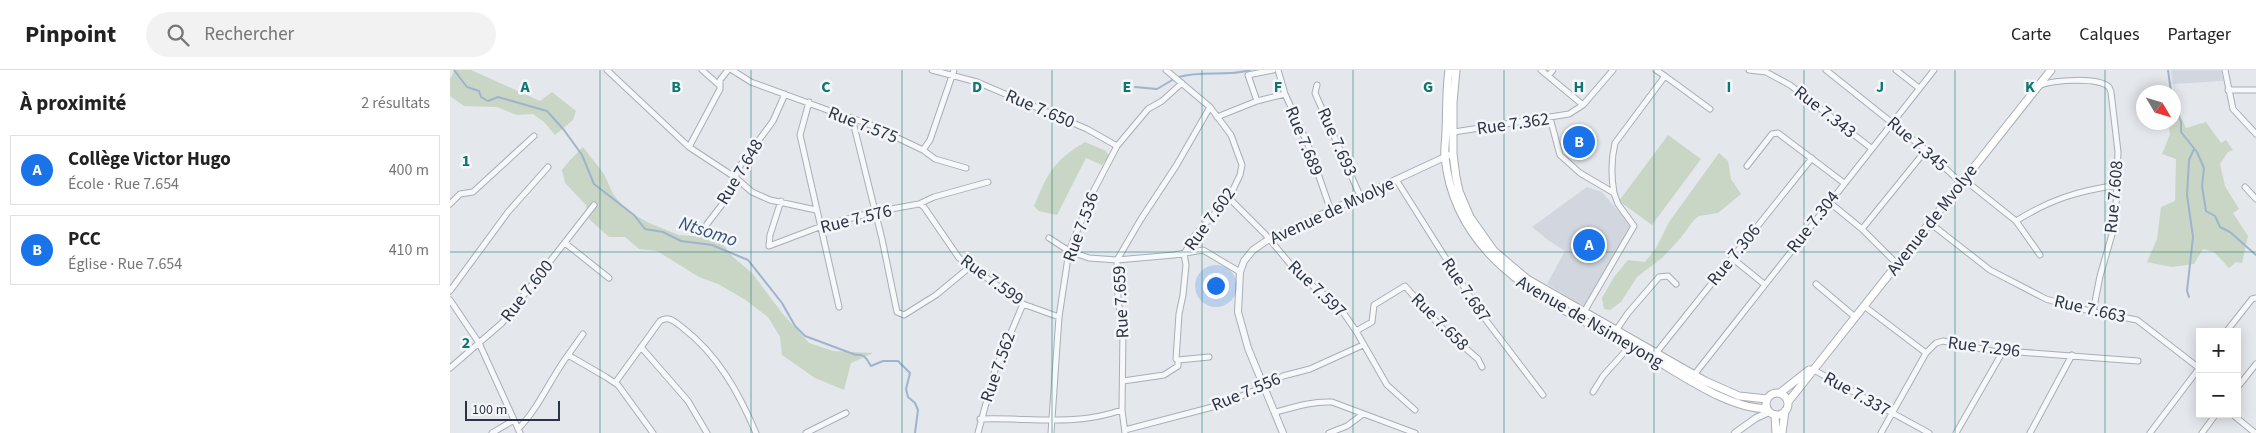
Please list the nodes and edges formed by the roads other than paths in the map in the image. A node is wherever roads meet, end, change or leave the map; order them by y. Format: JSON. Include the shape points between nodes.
{"nodes":[{"id":1,"x":607,"y":70,"type":"edge"},
{"id":2,"x":702,"y":70,"type":"edge"},
{"id":3,"x":728,"y":70,"type":"edge"},
{"id":4,"x":732,"y":70,"type":"edge"},
{"id":5,"x":932,"y":70,"type":"edge"},
{"id":6,"x":1166,"y":70,"type":"edge"},
{"id":7,"x":1273,"y":70,"type":"edge"},
{"id":8,"x":1278,"y":70,"type":"edge"},
{"id":9,"x":1449,"y":70,"type":"edge"},
{"id":10,"x":1456,"y":70,"type":"edge"},
{"id":11,"x":1541,"y":70,"type":"edge"},
{"id":12,"x":1553,"y":70,"type":"edge"},
{"id":13,"x":1613,"y":70,"type":"edge"},
{"id":14,"x":1656,"y":70,"type":"edge"},
{"id":15,"x":1749,"y":70,"type":"edge"},
{"id":16,"x":1826,"y":70,"type":"edge"},
{"id":17,"x":1896,"y":70,"type":"edge"},
{"id":18,"x":1934,"y":70,"type":"edge"},
{"id":19,"x":2051,"y":70,"type":"edge"},
{"id":20,"x":2225,"y":70,"type":"edge"},
{"id":21,"x":952,"y":73,"type":"edge"},
{"id":22,"x":1548,"y":76,"type":"junction"},
{"id":23,"x":1665,"y":76,"type":"junction"},
{"id":24,"x":1182,"y":83,"type":"junction"},
{"id":25,"x":719,"y":85,"type":"junction"},
{"id":26,"x":1317,"y":85,"type":"dead end"},
{"id":27,"x":2041,"y":85,"type":"junction"},
{"id":28,"x":1919,"y":88,"type":"junction"},
{"id":29,"x":2228,"y":90,"type":"junction"},
{"id":30,"x":2256,"y":90,"type":"edge"},
{"id":31,"x":785,"y":94,"type":"junction"},
{"id":32,"x":1285,"y":94,"type":"junction"},
{"id":33,"x":1257,"y":101,"type":"junction"},
{"id":34,"x":809,"y":102,"type":"junction"},
{"id":35,"x":1583,"y":105,"type":"junction"},
{"id":36,"x":1210,"y":107,"type":"junction"},
{"id":37,"x":1710,"y":109,"type":"dead end"},
{"id":38,"x":1217,"y":117,"type":"junction"},
{"id":39,"x":852,"y":118,"type":"junction"},
{"id":40,"x":1550,"y":118,"type":"junction"},
{"id":41,"x":1892,"y":122,"type":"junction"},
{"id":42,"x":2249,"y":127,"type":"junction"},
{"id":43,"x":2256,"y":127,"type":"edge"},
{"id":44,"x":1454,"y":132,"type":"junction"},
{"id":45,"x":2256,"y":134,"type":"edge"},
{"id":46,"x":534,"y":136,"type":"dead end"},
{"id":47,"x":1117,"y":146,"type":"junction"},
{"id":48,"x":689,"y":147,"type":"junction"},
{"id":49,"x":1871,"y":148,"type":"junction"},
{"id":50,"x":923,"y":150,"type":"junction"},
{"id":51,"x":1926,"y":150,"type":"junction"},
{"id":52,"x":1453,"y":154,"type":"junction"},
{"id":53,"x":1445,"y":157,"type":"junction"},
{"id":54,"x":1812,"y":158,"type":"junction"},
{"id":55,"x":1747,"y":166,"type":"dead end"},
{"id":56,"x":548,"y":167,"type":"dead end"},
{"id":57,"x":966,"y":168,"type":"dead end"},
{"id":58,"x":736,"y":178,"type":"junction"},
{"id":59,"x":1396,"y":181,"type":"junction"},
{"id":60,"x":988,"y":182,"type":"dead end"},
{"id":61,"x":1960,"y":182,"type":"junction"},
{"id":62,"x":1844,"y":183,"type":"junction"},
{"id":63,"x":2118,"y":185,"type":"junction"},
{"id":64,"x":2245,"y":187,"type":"dead end"},
{"id":65,"x":1614,"y":194,"type":"junction"},
{"id":66,"x":1228,"y":198,"type":"junction"},
{"id":67,"x":1361,"y":198,"type":"junction"},
{"id":68,"x":2256,"y":198,"type":"edge"},
{"id":69,"x":781,"y":201,"type":"junction"},
{"id":70,"x":1829,"y":202,"type":"junction"},
{"id":71,"x":450,"y":204,"type":"edge"},
{"id":72,"x":919,"y":204,"type":"junction"},
{"id":73,"x":594,"y":205,"type":"dead end"},
{"id":74,"x":816,"y":210,"type":"junction"},
{"id":75,"x":1330,"y":211,"type":"junction"},
{"id":76,"x":874,"y":212,"type":"junction"},
{"id":77,"x":2016,"y":221,"type":"junction"},
{"id":78,"x":707,"y":224,"type":"dead end"},
{"id":79,"x":822,"y":226,"type":"junction"},
{"id":80,"x":1926,"y":226,"type":"junction"},
{"id":81,"x":1862,"y":229,"type":"junction"},
{"id":82,"x":1049,"y":238,"type":"dead end"},
{"id":83,"x":1269,"y":238,"type":"junction"},
{"id":84,"x":564,"y":243,"type":"junction"},
{"id":85,"x":1069,"y":251,"type":"junction"},
{"id":86,"x":1184,"y":254,"type":"junction"},
{"id":87,"x":2040,"y":255,"type":"dead end"},
{"id":88,"x":1732,"y":258,"type":"junction"},
{"id":89,"x":1117,"y":260,"type":"junction"},
{"id":90,"x":1897,"y":264,"type":"junction"},
{"id":91,"x":971,"y":266,"type":"junction"},
{"id":92,"x":1240,"y":272,"type":"junction"},
{"id":93,"x":609,"y":278,"type":"dead end"},
{"id":94,"x":1676,"y":284,"type":"dead end"},
{"id":95,"x":1764,"y":284,"type":"junction"},
{"id":96,"x":1816,"y":284,"type":"dead end"},
{"id":97,"x":450,"y":291,"type":"edge"},
{"id":98,"x":2256,"y":298,"type":"edge"},
{"id":99,"x":450,"y":300,"type":"edge"},
{"id":100,"x":1022,"y":304,"type":"junction"},
{"id":101,"x":839,"y":306,"type":"dead end"},
{"id":102,"x":1864,"y":306,"type":"junction"},
{"id":103,"x":1584,"y":312,"type":"junction"},
{"id":104,"x":2094,"y":312,"type":"junction"},
{"id":105,"x":1059,"y":317,"type":"junction"},
{"id":106,"x":1855,"y":317,"type":"junction"},
{"id":107,"x":2229,"y":328,"type":"edge"},
{"id":108,"x":1617,"y":329,"type":"junction"},
{"id":109,"x":1356,"y":331,"type":"junction"},
{"id":110,"x":583,"y":334,"type":"dead end"},
{"id":111,"x":479,"y":343,"type":"junction"},
{"id":112,"x":1363,"y":345,"type":"junction"},
{"id":113,"x":1630,"y":346,"type":"junction"},
{"id":114,"x":641,"y":348,"type":"junction"},
{"id":115,"x":1656,"y":353,"type":"junction"},
{"id":116,"x":1926,"y":353,"type":"junction"},
{"id":117,"x":2002,"y":353,"type":"junction"},
{"id":118,"x":568,"y":355,"type":"junction"},
{"id":119,"x":2072,"y":355,"type":"junction"},
{"id":120,"x":1209,"y":357,"type":"dead end"},
{"id":121,"x":1178,"y":360,"type":"junction"},
{"id":122,"x":2138,"y":362,"type":"dead end"},
{"id":123,"x":2256,"y":364,"type":"edge"},
{"id":124,"x":2196,"y":365,"type":"edge"},
{"id":125,"x":1482,"y":367,"type":"dead end"},
{"id":126,"x":450,"y":368,"type":"edge"},
{"id":127,"x":1812,"y":369,"type":"junction"},
{"id":128,"x":2196,"y":371,"type":"edge"},
{"id":129,"x":1694,"y":374,"type":"junction"},
{"id":130,"x":1123,"y":381,"type":"junction"},
{"id":131,"x":615,"y":383,"type":"junction"},
{"id":132,"x":2241,"y":383,"type":"edge"},
{"id":133,"x":1263,"y":387,"type":"junction"},
{"id":134,"x":1592,"y":392,"type":"dead end"},
{"id":135,"x":1780,"y":393,"type":"junction"},
{"id":136,"x":1543,"y":395,"type":"dead end"},
{"id":137,"x":1767,"y":399,"type":"junction"},
{"id":138,"x":1788,"y":402,"type":"junction"},
{"id":139,"x":1122,"y":410,"type":"junction"},
{"id":140,"x":1415,"y":410,"type":"dead end"},
{"id":141,"x":1785,"y":411,"type":"junction"},
{"id":142,"x":1276,"y":412,"type":"junction"},
{"id":143,"x":1770,"y":412,"type":"junction"},
{"id":144,"x":1893,"y":413,"type":"junction"},
{"id":145,"x":846,"y":414,"type":"dead end"},
{"id":146,"x":1363,"y":414,"type":"junction"},
{"id":147,"x":2213,"y":418,"type":"edge"},
{"id":148,"x":2237,"y":418,"type":"edge"},
{"id":149,"x":980,"y":419,"type":"junction"},
{"id":150,"x":514,"y":420,"type":"junction"},
{"id":151,"x":1052,"y":422,"type":"junction"},
{"id":152,"x":519,"y":431,"type":"edge"},
{"id":153,"x":1125,"y":431,"type":"edge"},
{"id":154,"x":492,"y":433,"type":"edge"},
{"id":155,"x":653,"y":433,"type":"edge"},
{"id":156,"x":707,"y":433,"type":"edge"},
{"id":157,"x":756,"y":433,"type":"edge"},
{"id":158,"x":806,"y":433,"type":"edge"},
{"id":159,"x":978,"y":433,"type":"edge"},
{"id":160,"x":1051,"y":433,"type":"edge"},
{"id":161,"x":1283,"y":433,"type":"edge"},
{"id":162,"x":1329,"y":433,"type":"edge"},
{"id":163,"x":1415,"y":433,"type":"edge"},
{"id":164,"x":1735,"y":433,"type":"edge"},
{"id":165,"x":1776,"y":433,"type":"edge"},
{"id":166,"x":1782,"y":433,"type":"edge"},
{"id":167,"x":1881,"y":433,"type":"edge"},
{"id":168,"x":1930,"y":433,"type":"edge"},
{"id":169,"x":1956,"y":433,"type":"edge"},
{"id":170,"x":2030,"y":433,"type":"edge"},
{"id":171,"x":2150,"y":433,"type":"edge"},
{"id":172,"x":2202,"y":433,"type":"edge"},
{"id":173,"x":2255,"y":433,"type":"edge"}],
"edges":[{"from":1,"to":48,"type":"street"},
{"from":2,"to":25,"type":"street"},
{"from":3,"to":25,"type":"street"},
{"from":4,"to":31,"type":"street","name":"Rue 7.575","via":[[750,82]]},
{"from":5,"to":21,"type":"street","name":"Rue 7.650"},
{"from":6,"to":24,"type":"street","name":"Rue 7.602"},
{"from":7,"to":33,"type":"street","via":[[1248,75]]},
{"from":8,"to":32,"type":"street","name":"Rue 7.689"},
{"from":9,"to":53,"type":"main road","name":"Avenue de Nsimeyong"},
{"from":10,"to":44,"type":"main road","name":"Avenue de Nsimeyong"},
{"from":11,"to":22,"type":"street"},
{"from":12,"to":22,"type":"street"},
{"from":13,"to":35,"type":"street","name":"Rue 7.362"},
{"from":14,"to":23,"type":"street"},
{"from":15,"to":49,"type":"street","name":"Rue 7.343","via":[[1777,76]]},
{"from":16,"to":41,"type":"street","name":"Rue 7.345"},
{"from":17,"to":28,"type":"street"},
{"from":18,"to":28,"type":"street","name":"Rue 7.304"},
{"from":19,"to":27,"type":"main road","name":"Avenue de Mvolye"},
{"from":20,"to":29,"type":"street"},
{"from":21,"to":47,"type":"street","name":"Rue 7.650","via":[[1087,129]]},
{"from":21,"to":50,"type":"street","via":[[930,140]]},
{"from":22,"to":35,"type":"street"},
{"from":23,"to":37,"type":"street"},
{"from":23,"to":65,"type":"street","via":[[1615,143],[1611,176]]},
{"from":24,"to":36,"type":"street","name":"Rue 7.602"},
{"from":24,"to":47,"type":"street","name":"Rue 7.536","via":[[1148,109]]},
{"from":25,"to":48,"type":"street","via":[[720,89]]},
{"from":26,"to":67,"type":"street","name":"Rue 7.693","via":[[1315,93]]},
{"from":27,"to":61,"type":"main road","name":"Avenue de Mvolye"},
{"from":27,"to":63,"type":"street","name":"Rue 7.608","via":[[2052,81],[2099,81],[2109,87],[2116,127]]},
{"from":28,"to":41,"type":"street","name":"Rue 7.304"},
{"from":29,"to":30,"type":"street"},
{"from":29,"to":42,"type":"street","via":[[2233,109]]},
{"from":31,"to":34,"type":"street","name":"Rue 7.575"},
{"from":31,"to":58,"type":"street","name":"Rue 7.648","via":[[780,109],[738,170]]},
{"from":32,"to":33,"type":"street"},
{"from":32,"to":75,"type":"street","name":"Rue 7.689","via":[[1308,145]]},
{"from":33,"to":38,"type":"street"},
{"from":34,"to":39,"type":"street","name":"Rue 7.575"},
{"from":34,"to":74,"type":"street","via":[[800,134]]},
{"from":35,"to":40,"type":"street","name":"Rue 7.362","via":[[1569,114]]},
{"from":36,"to":38,"type":"street","name":"Rue 7.602"},
{"from":36,"to":89,"type":"street","name":"Rue 7.659"},
{"from":38,"to":66,"type":"street","name":"Rue 7.602","via":[[1231,135],[1242,165]]},
{"from":39,"to":50,"type":"street","name":"Rue 7.575"},
{"from":39,"to":76,"type":"street"},
{"from":40,"to":44,"type":"street","name":"Rue 7.362"},
{"from":40,"to":65,"type":"street","via":[[1560,155],[1580,173]]},
{"from":41,"to":49,"type":"street","name":"Rue 7.304"},
{"from":41,"to":51,"type":"street","name":"Rue 7.345"},
{"from":42,"to":43,"type":"street"},
{"from":42,"to":45,"type":"street"},
{"from":44,"to":52,"type":"main road","name":"Avenue de Nsimeyong"},
{"from":46,"to":71,"type":"street","via":[[473,192],[460,194]]},
{"from":47,"to":85,"type":"street","name":"Rue 7.536","via":[[1094,190]]},
{"from":48,"to":58,"type":"street"},
{"from":49,"to":62,"type":"street","name":"Rue 7.304"},
{"from":50,"to":57,"type":"street","name":"Rue 7.575","via":[[935,159]]},
{"from":51,"to":61,"type":"street","name":"Rue 7.345"},
{"from":51,"to":81,"type":"street"},
{"from":52,"to":53,"type":"street","name":"Avenue de Mvolye"},
{"from":52,"to":103,"type":"main road","name":"Avenue de Nsimeyong","via":[[1464,204],[1487,243],[1522,276]]},
{"from":53,"to":59,"type":"street","name":"Avenue de Mvolye"},
{"from":53,"to":113,"type":"main road","name":"Avenue de Nsimeyong","via":[[1458,208],[1489,255],[1523,285]]},
{"from":54,"to":55,"type":"street","via":[[1778,133],[1772,134]]},
{"from":54,"to":62,"type":"street"},
{"from":54,"to":88,"type":"street","name":"Rue 7.306"},
{"from":56,"to":97,"type":"street","via":[[508,212]]},
{"from":58,"to":69,"type":"street","via":[[752,192]]},
{"from":58,"to":78,"type":"street","name":"Rue 7.648","via":[[734,189]]},
{"from":59,"to":67,"type":"street","name":"Avenue de Mvolye"},
{"from":59,"to":136,"type":"street","name":"Rue 7.687","via":[[1479,311]]},
{"from":60,"to":72,"type":"street","name":"Rue 7.576"},
{"from":61,"to":77,"type":"street","name":"Rue 7.345","via":[[1966,181]]},
{"from":61,"to":80,"type":"main road","name":"Avenue de Mvolye"},
{"from":62,"to":70,"type":"street","name":"Rue 7.304"},
{"from":63,"to":77,"type":"street","via":[[2068,194]]},
{"from":63,"to":104,"type":"street","name":"Rue 7.608","via":[[2115,224],[2100,276]]},
{"from":64,"to":68,"type":"street"},
{"from":65,"to":103,"type":"street","via":[[1634,226]]},
{"from":66,"to":83,"type":"street","name":"Rue 7.597"},
{"from":66,"to":86,"type":"street","name":"Rue 7.602","via":[[1195,235]]},
{"from":67,"to":75,"type":"street","name":"Avenue de Mvolye"},
{"from":69,"to":74,"type":"street"},
{"from":69,"to":79,"type":"street","name":"Rue 7.576","via":[[770,235],[770,246]]},
{"from":70,"to":81,"type":"street"},
{"from":70,"to":95,"type":"street","name":"Rue 7.304"},
{"from":72,"to":76,"type":"street","name":"Rue 7.576"},
{"from":72,"to":91,"type":"street","name":"Rue 7.599","via":[[951,248]]},
{"from":73,"to":84,"type":"street","name":"Rue 7.600"},
{"from":74,"to":79,"type":"street"},
{"from":75,"to":83,"type":"street","name":"Avenue de Mvolye"},
{"from":76,"to":79,"type":"street","name":"Rue 7.576"},
{"from":76,"to":91,"type":"street","via":[[897,312],[904,315],[925,302]]},
{"from":77,"to":87,"type":"street","name":"Rue 7.345"},
{"from":79,"to":101,"type":"street"},
{"from":80,"to":90,"type":"main road","name":"Avenue de Mvolye"},
{"from":80,"to":104,"type":"street","name":"Rue 7.663","via":[[1935,227],[1978,262],[2003,277],[2059,304]]},
{"from":81,"to":90,"type":"street"},
{"from":82,"to":85,"type":"street"},
{"from":83,"to":92,"type":"street","name":"Avenue de Mvolye","via":[[1253,250]]},
{"from":83,"to":109,"type":"street","name":"Rue 7.597","via":[[1302,278],[1338,305]]},
{"from":84,"to":93,"type":"street"},
{"from":84,"to":111,"type":"street","name":"Rue 7.600","via":[[502,323]]},
{"from":85,"to":89,"type":"street","via":[[1089,258]]},
{"from":85,"to":105,"type":"street","name":"Rue 7.536"},
{"from":86,"to":89,"type":"street"},
{"from":86,"to":92,"type":"street","via":[[1203,250]]},
{"from":86,"to":121,"type":"street","name":"Rue 7.602","via":[[1186,265],[1177,336]]},
{"from":88,"to":95,"type":"street"},
{"from":88,"to":115,"type":"street","name":"Rue 7.306"},
{"from":89,"to":130,"type":"street","name":"Rue 7.659","via":[[1118,301],[1123,329]]},
{"from":90,"to":102,"type":"main road","name":"Avenue de Mvolye"},
{"from":91,"to":100,"type":"street","name":"Rue 7.599"},
{"from":92,"to":133,"type":"street","name":"Avenue de Mvolye","via":[[1238,312]]},
{"from":94,"to":108,"type":"street","via":[[1668,276],[1659,277]]},
{"from":95,"to":129,"type":"street","name":"Rue 7.304"},
{"from":96,"to":106,"type":"street"},
{"from":98,"to":107,"type":"street"},
{"from":99,"to":111,"type":"street"},
{"from":100,"to":105,"type":"street","name":"Rue 7.599"},
{"from":100,"to":149,"type":"street","name":"Rue 7.562","via":[[1002,349]]},
{"from":102,"to":106,"type":"main road","name":"Avenue de Mvolye"},
{"from":102,"to":116,"type":"street"},
{"from":103,"to":108,"type":"main road","name":"Avenue de Nsimeyong"},
{"from":104,"to":124,"type":"street","name":"Rue 7.663","via":[[2137,320]]},
{"from":105,"to":151,"type":"street","name":"Rue 7.536"},
{"from":106,"to":127,"type":"main road","name":"Avenue de Mvolye"},
{"from":108,"to":115,"type":"main road","name":"Avenue de Nsimeyong"},
{"from":109,"to":112,"type":"street","name":"Rue 7.597"},
{"from":109,"to":125,"type":"street","name":"Rue 7.658","via":[[1372,322],[1374,305],[1405,286],[1442,328],[1478,359]]},
{"from":110,"to":118,"type":"street"},
{"from":111,"to":126,"type":"street","name":"Rue 7.600"},
{"from":111,"to":150,"type":"street"},
{"from":112,"to":133,"type":"street","name":"Rue 7.556","via":[[1310,368],[1282,376]]},
{"from":112,"to":140,"type":"street","name":"Rue 7.597","via":[[1387,385]]},
{"from":113,"to":134,"type":"street"},
{"from":113,"to":143,"type":"main road","name":"Avenue de Nsimeyong","via":[[1725,398]]},
{"from":114,"to":131,"type":"street"},
{"from":114,"to":156,"type":"street","via":[[688,401]]},
{"from":114,"to":157,"type":"street","via":[[660,321],[672,319],[711,354],[727,376]]},
{"from":115,"to":129,"type":"main road","name":"Avenue de Nsimeyong"},
{"from":116,"to":117,"type":"street","name":"Rue 7.296","via":[[1943,341]]},
{"from":116,"to":144,"type":"street","name":"Rue 7.296"},
{"from":117,"to":119,"type":"street","name":"Rue 7.296"},
{"from":117,"to":169,"type":"street"},
{"from":118,"to":131,"type":"street"},
{"from":118,"to":152,"type":"street"},
{"from":119,"to":122,"type":"street","name":"Rue 7.296"},
{"from":119,"to":170,"type":"street"},
{"from":120,"to":121,"type":"street"},
{"from":121,"to":130,"type":"street","via":[[1178,366],[1164,375]]},
{"from":123,"to":132,"type":"street"},
{"from":127,"to":135,"type":"main road","name":"Avenue de Mvolye"},
{"from":127,"to":138,"type":"main road","name":"Avenue de Mvolye"},
{"from":127,"to":144,"type":"street","name":"Rue 7.337"},
{"from":128,"to":171,"type":"street"},
{"from":129,"to":137,"type":"main road","name":"Avenue de Nsimeyong","via":[[1727,392]]},
{"from":130,"to":139,"type":"street","name":"Rue 7.659"},
{"from":131,"to":155,"type":"street"},
{"from":133,"to":142,"type":"street","name":"Avenue de Mvolye"},
{"from":133,"to":153,"type":"street","name":"Rue 7.556","via":[[1220,405]]},
{"from":135,"to":137,"type":"main road"},
{"from":135,"to":138,"type":"main road"},
{"from":137,"to":143,"type":"main road"},
{"from":138,"to":141,"type":"main road"},
{"from":139,"to":151,"type":"street","via":[[1085,420]]},
{"from":139,"to":153,"type":"street","name":"Rue 7.659"},
{"from":141,"to":143,"type":"main road"},
{"from":141,"to":166,"type":"main road"},
{"from":142,"to":146,"type":"street","via":[[1322,402],[1342,404]]},
{"from":142,"to":161,"type":"street","name":"Avenue de Mvolye"},
{"from":143,"to":164,"type":"street"},
{"from":143,"to":165,"type":"main road"},
{"from":144,"to":167,"type":"street","name":"Rue 7.296"},
{"from":144,"to":168,"type":"street","name":"Rue 7.337"},
{"from":145,"to":158,"type":"street"},
{"from":146,"to":162,"type":"street","via":[[1347,426]]},
{"from":146,"to":163,"type":"street"},
{"from":147,"to":172,"type":"street"},
{"from":148,"to":173,"type":"street"},
{"from":149,"to":151,"type":"street"},
{"from":149,"to":159,"type":"street","name":"Rue 7.562"},
{"from":150,"to":152,"type":"street"},
{"from":150,"to":154,"type":"street"},
{"from":151,"to":160,"type":"street","name":"Rue 7.536"}]}
